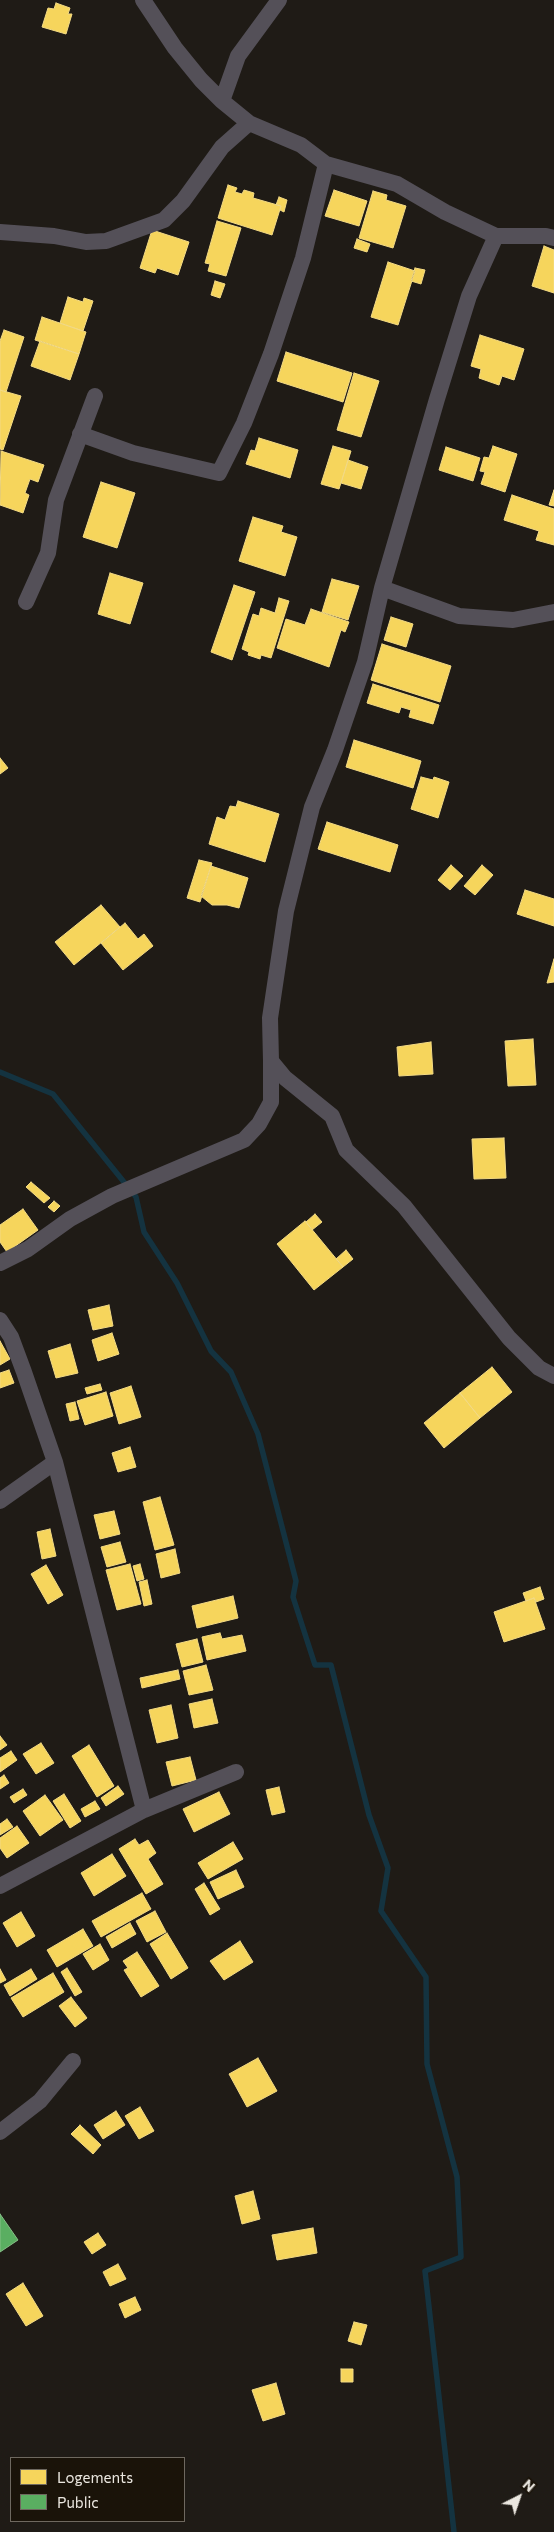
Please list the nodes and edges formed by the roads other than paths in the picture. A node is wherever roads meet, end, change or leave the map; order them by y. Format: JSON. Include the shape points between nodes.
{"nodes":[{"id":1,"x":143,"y":0,"type":"edge"},
{"id":2,"x":279,"y":0,"type":"edge"},
{"id":3,"x":222,"y":101,"type":"junction"},
{"id":4,"x":250,"y":123,"type":"junction"},
{"id":5,"x":326,"y":164,"type":"junction"},
{"id":6,"x":0,"y":232,"type":"edge"},
{"id":7,"x":496,"y":236,"type":"junction"},
{"id":8,"x":554,"y":238,"type":"edge"},
{"id":9,"x":95,"y":396,"type":"dead end"},
{"id":10,"x":80,"y":434,"type":"junction"},
{"id":11,"x":382,"y":588,"type":"junction"},
{"id":12,"x":26,"y":602,"type":"dead end"},
{"id":13,"x":554,"y":612,"type":"edge"},
{"id":14,"x":271,"y":1061,"type":"junction"},
{"id":15,"x":0,"y":1262,"type":"edge"},
{"id":16,"x":0,"y":1320,"type":"edge"},
{"id":17,"x":554,"y":1376,"type":"edge"},
{"id":18,"x":55,"y":1462,"type":"junction"},
{"id":19,"x":0,"y":1501,"type":"edge"},
{"id":20,"x":236,"y":1772,"type":"dead end"},
{"id":21,"x":144,"y":1810,"type":"junction"},
{"id":22,"x":0,"y":1886,"type":"edge"},
{"id":23,"x":73,"y":2061,"type":"dead end"},
{"id":24,"x":0,"y":2132,"type":"edge"}],
"edges":[{"from":1,"to":3,"type":"street","via":[[175,48]]},
{"from":2,"to":3,"type":"street","via":[[238,56]]},
{"from":3,"to":4,"type":"street"},
{"from":4,"to":5,"type":"street","via":[[301,145]]},
{"from":4,"to":6,"type":"street","via":[[222,147],[183,201],[164,220],[106,241],[86,242]]},
{"from":5,"to":7,"type":"street","via":[[397,184],[444,212]]},
{"from":5,"to":10,"type":"street","via":[[303,258],[271,354],[244,423],[219,473],[133,453]]},
{"from":7,"to":8,"type":"street"},
{"from":7,"to":11,"type":"street","via":[[469,296]]},
{"from":9,"to":10,"type":"street"},
{"from":10,"to":12,"type":"street","via":[[56,500],[48,552]]},
{"from":11,"to":13,"type":"street","via":[[459,616],[513,620]]},
{"from":11,"to":14,"type":"street","via":[[365,662],[312,807],[286,911],[270,1018]]},
{"from":14,"to":15,"type":"street","via":[[271,1102],[259,1124],[244,1140],[112,1196],[70,1219],[28,1249]]},
{"from":14,"to":17,"type":"street","via":[[286,1078],[332,1116],[346,1150],[404,1206],[509,1338],[539,1368]]},
{"from":16,"to":18,"type":"street","via":[[21,1363]]},
{"from":18,"to":19,"type":"street"},
{"from":18,"to":21,"type":"street"},
{"from":20,"to":21,"type":"street"},
{"from":21,"to":22,"type":"street"},
{"from":23,"to":24,"type":"street","via":[[40,2100]]}]}
